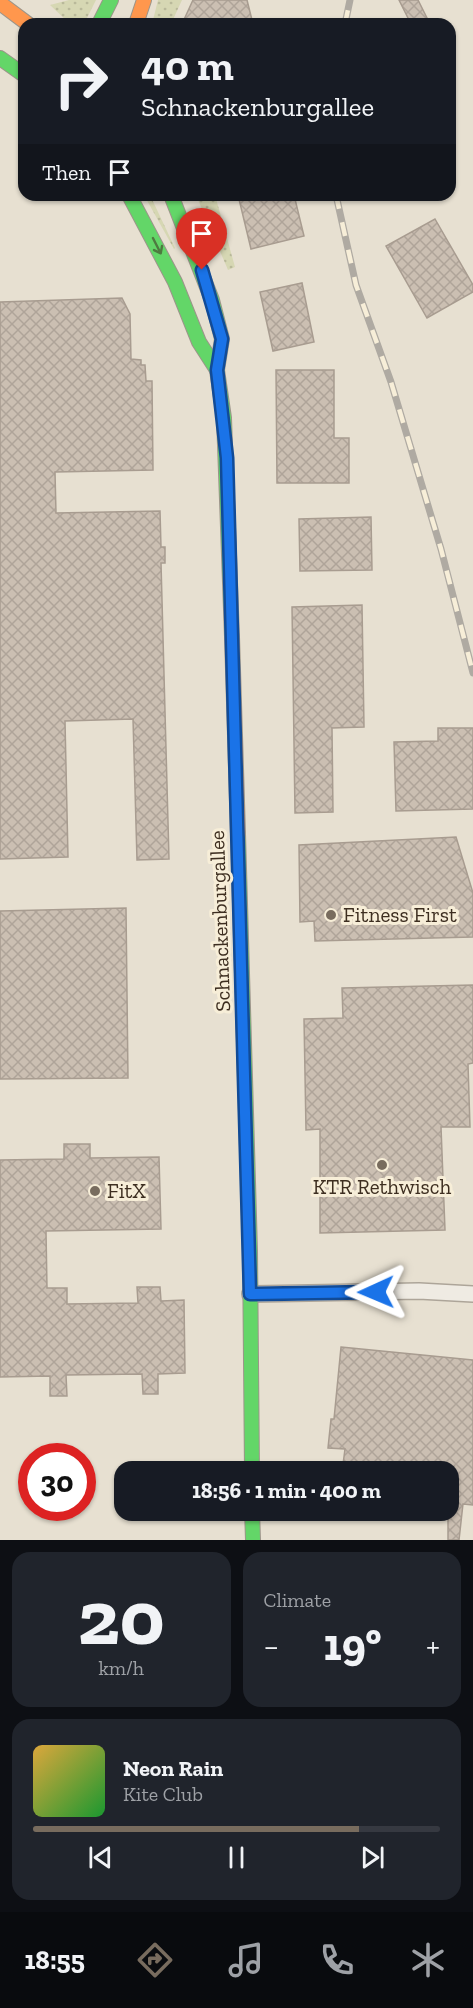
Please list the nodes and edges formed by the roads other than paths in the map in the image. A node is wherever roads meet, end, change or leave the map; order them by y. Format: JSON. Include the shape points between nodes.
{"nodes":[{"id":1,"x":111,"y":0,"type":"edge"},
{"id":2,"x":144,"y":0,"type":"edge"},
{"id":3,"x":0,"y":3,"type":"edge"},
{"id":4,"x":20,"y":18,"type":"edge"},
{"id":5,"x":102,"y":18,"type":"edge"},
{"id":6,"x":139,"y":18,"type":"edge"},
{"id":7,"x":0,"y":58,"type":"edge"},
{"id":8,"x":18,"y":71,"type":"edge"},
{"id":9,"x":133,"y":201,"type":"edge"},
{"id":10,"x":173,"y":201,"type":"edge"},
{"id":11,"x":217,"y":370,"type":"junction"},
{"id":12,"x":250,"y":1294,"type":"junction"},
{"id":13,"x":473,"y":1294,"type":"edge"},
{"id":14,"x":252,"y":1461,"type":"edge"},
{"id":15,"x":252,"y":1521,"type":"edge"},
{"id":16,"x":253,"y":1540,"type":"edge"}],
"edges":[{"from":1,"to":5,"type":"main road"},
{"from":2,"to":6,"type":"main road"},
{"from":3,"to":4,"type":"main road"},
{"from":7,"to":8,"type":"main road"},
{"from":9,"to":11,"type":"main road","name":"Schnackenburgallee","one_way":true,"via":[[175,282],[199,342]]},
{"from":10,"to":11,"type":"main road","name":"Schnackenburgallee","via":[[195,253],[222,339]]},
{"from":11,"to":12,"type":"main road","name":"Schnackenburgallee","via":[[227,458]]},
{"from":12,"to":13,"type":"street"},
{"from":12,"to":14,"type":"main road","name":"Schnackenburgallee"},
{"from":15,"to":16,"type":"main road"}]}
